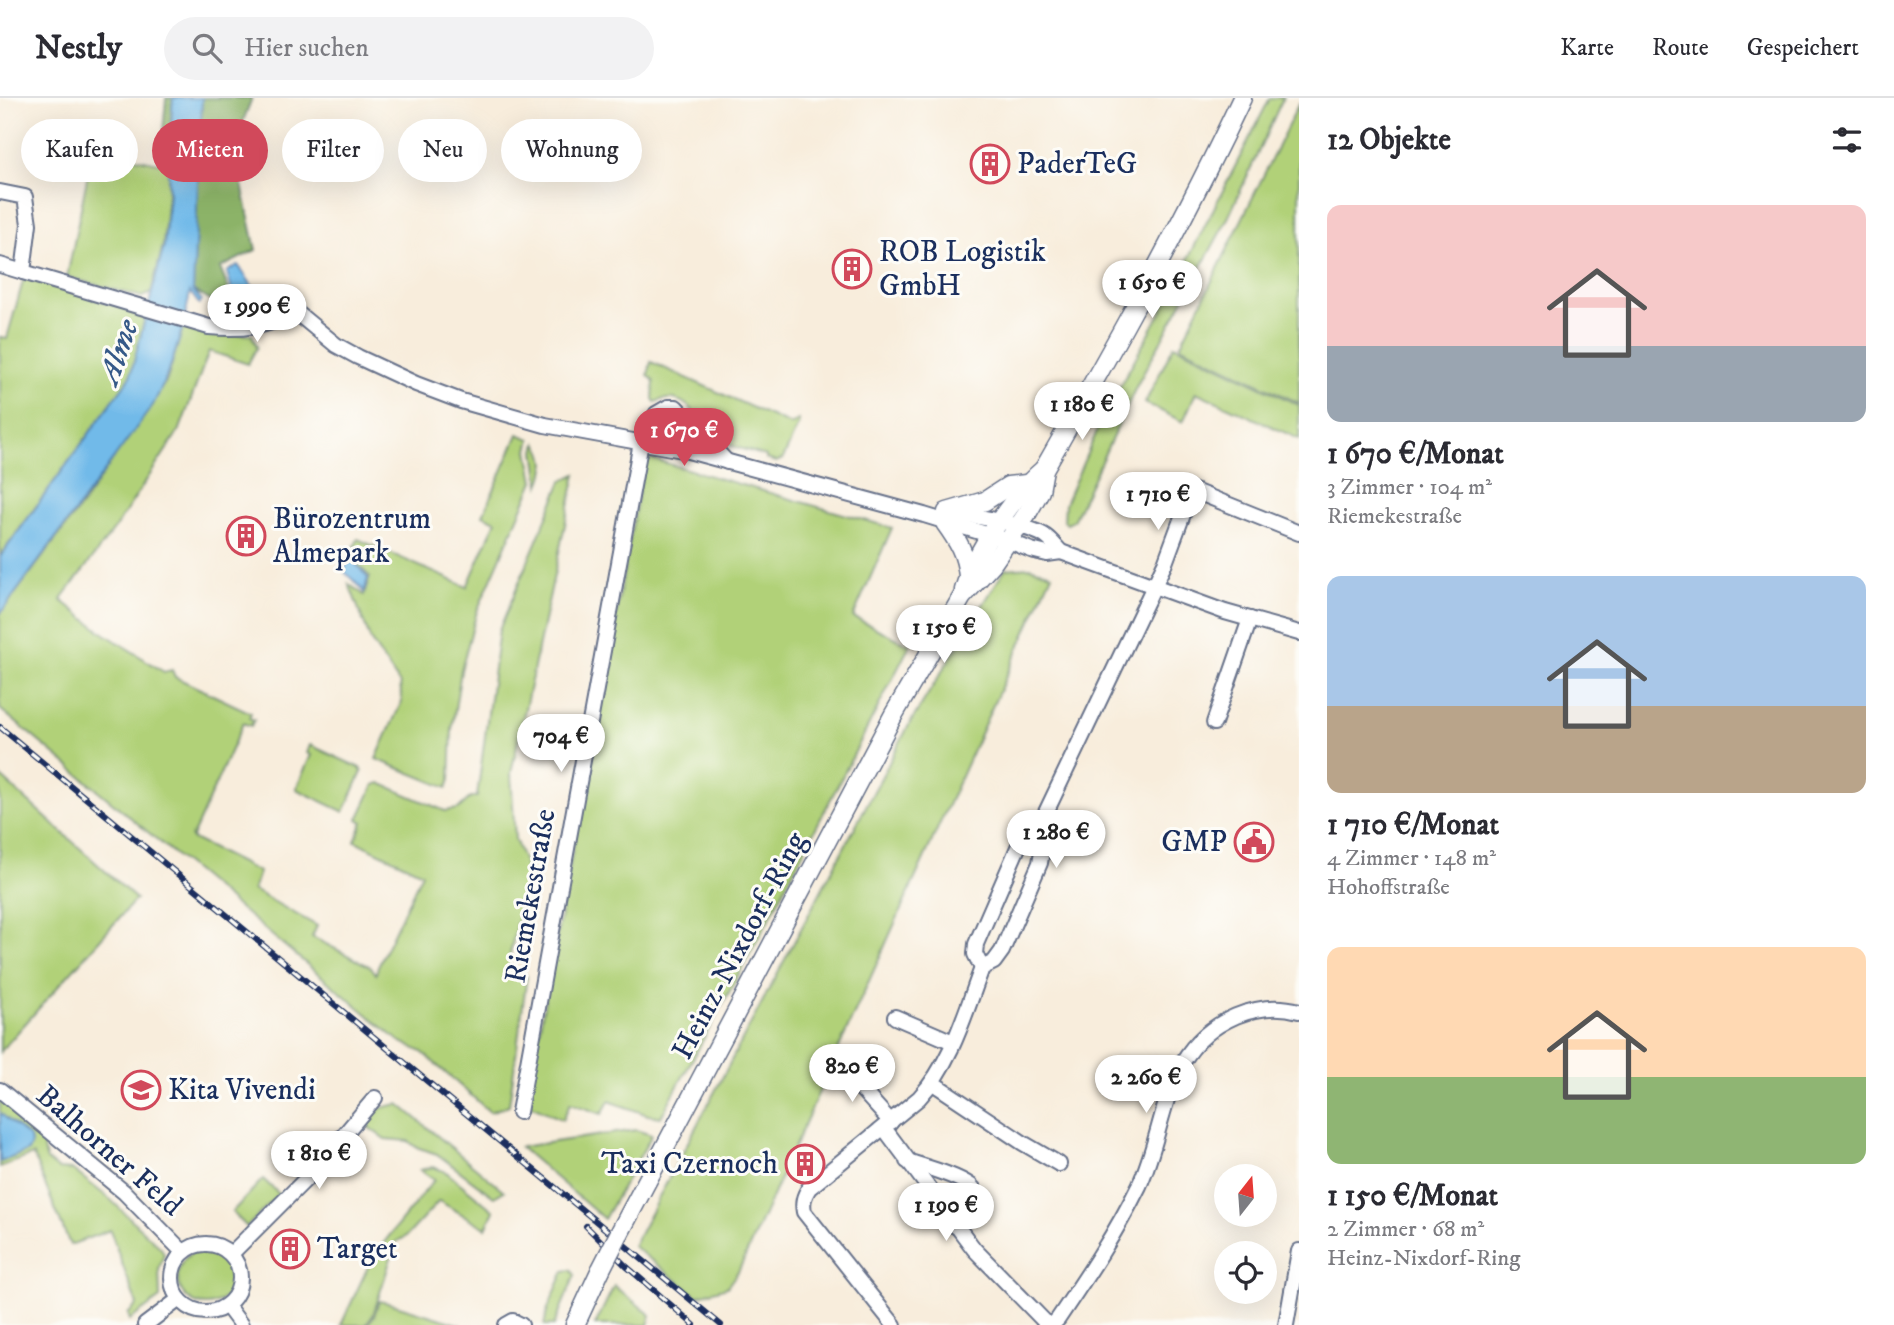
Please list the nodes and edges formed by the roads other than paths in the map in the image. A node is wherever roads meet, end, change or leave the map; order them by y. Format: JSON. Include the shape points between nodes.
{"nodes":[{"id":1,"x":1242,"y":98,"type":"edge"},
{"id":2,"x":0,"y":192,"type":"edge"},
{"id":3,"x":0,"y":265,"type":"edge"},
{"id":4,"x":23,"y":272,"type":"junction"},
{"id":5,"x":644,"y":443,"type":"junction"},
{"id":6,"x":727,"y":462,"type":"junction"},
{"id":7,"x":1044,"y":469,"type":"junction"},
{"id":8,"x":1026,"y":484,"type":"junction"},
{"id":9,"x":946,"y":517,"type":"junction"},
{"id":10,"x":1005,"y":531,"type":"junction"},
{"id":11,"x":1299,"y":533,"type":"edge"},
{"id":12,"x":968,"y":576,"type":"junction"},
{"id":13,"x":1154,"y":586,"type":"junction"},
{"id":14,"x":962,"y":597,"type":"junction"},
{"id":15,"x":1250,"y":619,"type":"junction"},
{"id":16,"x":1299,"y":633,"type":"edge"},
{"id":17,"x":1214,"y":723,"type":"dead end"},
{"id":18,"x":1038,"y":829,"type":"junction"},
{"id":19,"x":997,"y":895,"type":"junction"},
{"id":20,"x":1021,"y":905,"type":"junction"},
{"id":21,"x":982,"y":968,"type":"junction"},
{"id":22,"x":1299,"y":1011,"type":"edge"},
{"id":23,"x":895,"y":1017,"type":"dead end"},
{"id":24,"x":953,"y":1042,"type":"junction"},
{"id":25,"x":830,"y":1067,"type":"dead end"},
{"id":26,"x":933,"y":1083,"type":"junction"},
{"id":27,"x":0,"y":1090,"type":"edge"},
{"id":28,"x":375,"y":1098,"type":"dead end"},
{"id":29,"x":519,"y":1112,"type":"dead end"},
{"id":30,"x":887,"y":1125,"type":"junction"},
{"id":31,"x":907,"y":1161,"type":"junction"},
{"id":32,"x":1059,"y":1164,"type":"dead end"},
{"id":33,"x":955,"y":1226,"type":"junction"},
{"id":34,"x":1299,"y":1251,"type":"edge"},
{"id":35,"x":183,"y":1252,"type":"junction"},
{"id":36,"x":231,"y":1254,"type":"junction"},
{"id":37,"x":178,"y":1300,"type":"junction"},
{"id":38,"x":227,"y":1306,"type":"junction"},
{"id":39,"x":145,"y":1325,"type":"edge"},
{"id":40,"x":241,"y":1325,"type":"edge"},
{"id":41,"x":506,"y":1325,"type":"edge"},
{"id":42,"x":522,"y":1325,"type":"edge"},
{"id":43,"x":575,"y":1325,"type":"edge"},
{"id":44,"x":894,"y":1325,"type":"edge"},
{"id":45,"x":1050,"y":1325,"type":"edge"},
{"id":46,"x":1286,"y":1325,"type":"edge"}],
"edges":[{"from":1,"to":7,"type":"main road","name":"Heinz-Nixdorf-Ring","via":[[1138,306]]},
{"from":2,"to":4,"type":"street","via":[[25,197],[29,224]]},
{"from":3,"to":4,"type":"street"},
{"from":4,"to":5,"type":"street","via":[[209,327],[273,324],[296,312],[358,358],[461,401],[513,418]]},
{"from":5,"to":6,"type":"street"},
{"from":5,"to":6,"type":"street","name":"Riemekestraße","via":[[656,414],[676,407]]},
{"from":5,"to":29,"type":"street","name":"Riemekestraße"},
{"from":6,"to":9,"type":"street"},
{"from":7,"to":8,"type":"main road","name":"Heinz-Nixdorf-Ring"},
{"from":7,"to":10,"type":"main road","name":"Heinz-Nixdorf-Ring","via":[[1040,491]]},
{"from":8,"to":9,"type":"main road","via":[[1008,486]]},
{"from":8,"to":10,"type":"main road","name":"Heinz-Nixdorf-Ring"},
{"from":9,"to":10,"type":"street"},
{"from":9,"to":12,"type":"main road","via":[[967,560]]},
{"from":10,"to":12,"type":"main road","name":"Heinz-Nixdorf-Ring"},
{"from":10,"to":13,"type":"street","via":[[1047,554],[1061,552]]},
{"from":10,"to":14,"type":"main road","name":"Heinz-Nixdorf-Ring"},
{"from":11,"to":13,"type":"street","via":[[1192,490]]},
{"from":12,"to":14,"type":"main road","name":"Heinz-Nixdorf-Ring"},
{"from":13,"to":15,"type":"street"},
{"from":13,"to":18,"type":"street"},
{"from":14,"to":43,"type":"main road","name":"Heinz-Nixdorf-Ring","bridge":true,"via":[[894,714]]},
{"from":15,"to":16,"type":"street"},
{"from":15,"to":17,"type":"street"},
{"from":18,"to":19,"type":"street","via":[[1019,845]]},
{"from":18,"to":20,"type":"street","via":[[1040,863]]},
{"from":19,"to":20,"type":"street"},
{"from":19,"to":21,"type":"street","via":[[976,944]]},
{"from":20,"to":21,"type":"street","via":[[1002,951],[995,962]]},
{"from":21,"to":24,"type":"street"},
{"from":22,"to":45,"type":"street","via":[[1280,1008],[1245,1013],[1211,1030],[1186,1055],[1139,1184],[1116,1230]]},
{"from":23,"to":24,"type":"street"},
{"from":24,"to":26,"type":"street"},
{"from":25,"to":30,"type":"street","via":[[862,1090]]},
{"from":26,"to":30,"type":"street"},
{"from":26,"to":32,"type":"street"},
{"from":27,"to":35,"type":"street","name":"Balhorner Feld","via":[[124,1192]]},
{"from":28,"to":36,"type":"street","via":[[311,1174]]},
{"from":30,"to":31,"type":"street"},
{"from":30,"to":44,"type":"street","via":[[809,1188],[802,1205]]},
{"from":31,"to":33,"type":"street"},
{"from":31,"to":33,"type":"street","via":[[975,1191],[974,1209]]},
{"from":33,"to":45,"type":"street"},
{"from":34,"to":46,"type":"street"},
{"from":35,"to":36,"type":"street","name":"Balhorner Feld","via":[[202,1244]]},
{"from":35,"to":37,"type":"street","name":"Balhorner Feld","via":[[172,1270]]},
{"from":36,"to":38,"type":"street","via":[[240,1287]]},
{"from":37,"to":38,"type":"street","via":[[207,1313]]},
{"from":37,"to":39,"type":"street"},
{"from":38,"to":40,"type":"street"},
{"from":41,"to":42,"type":"street","via":[[513,1321]]}]}
